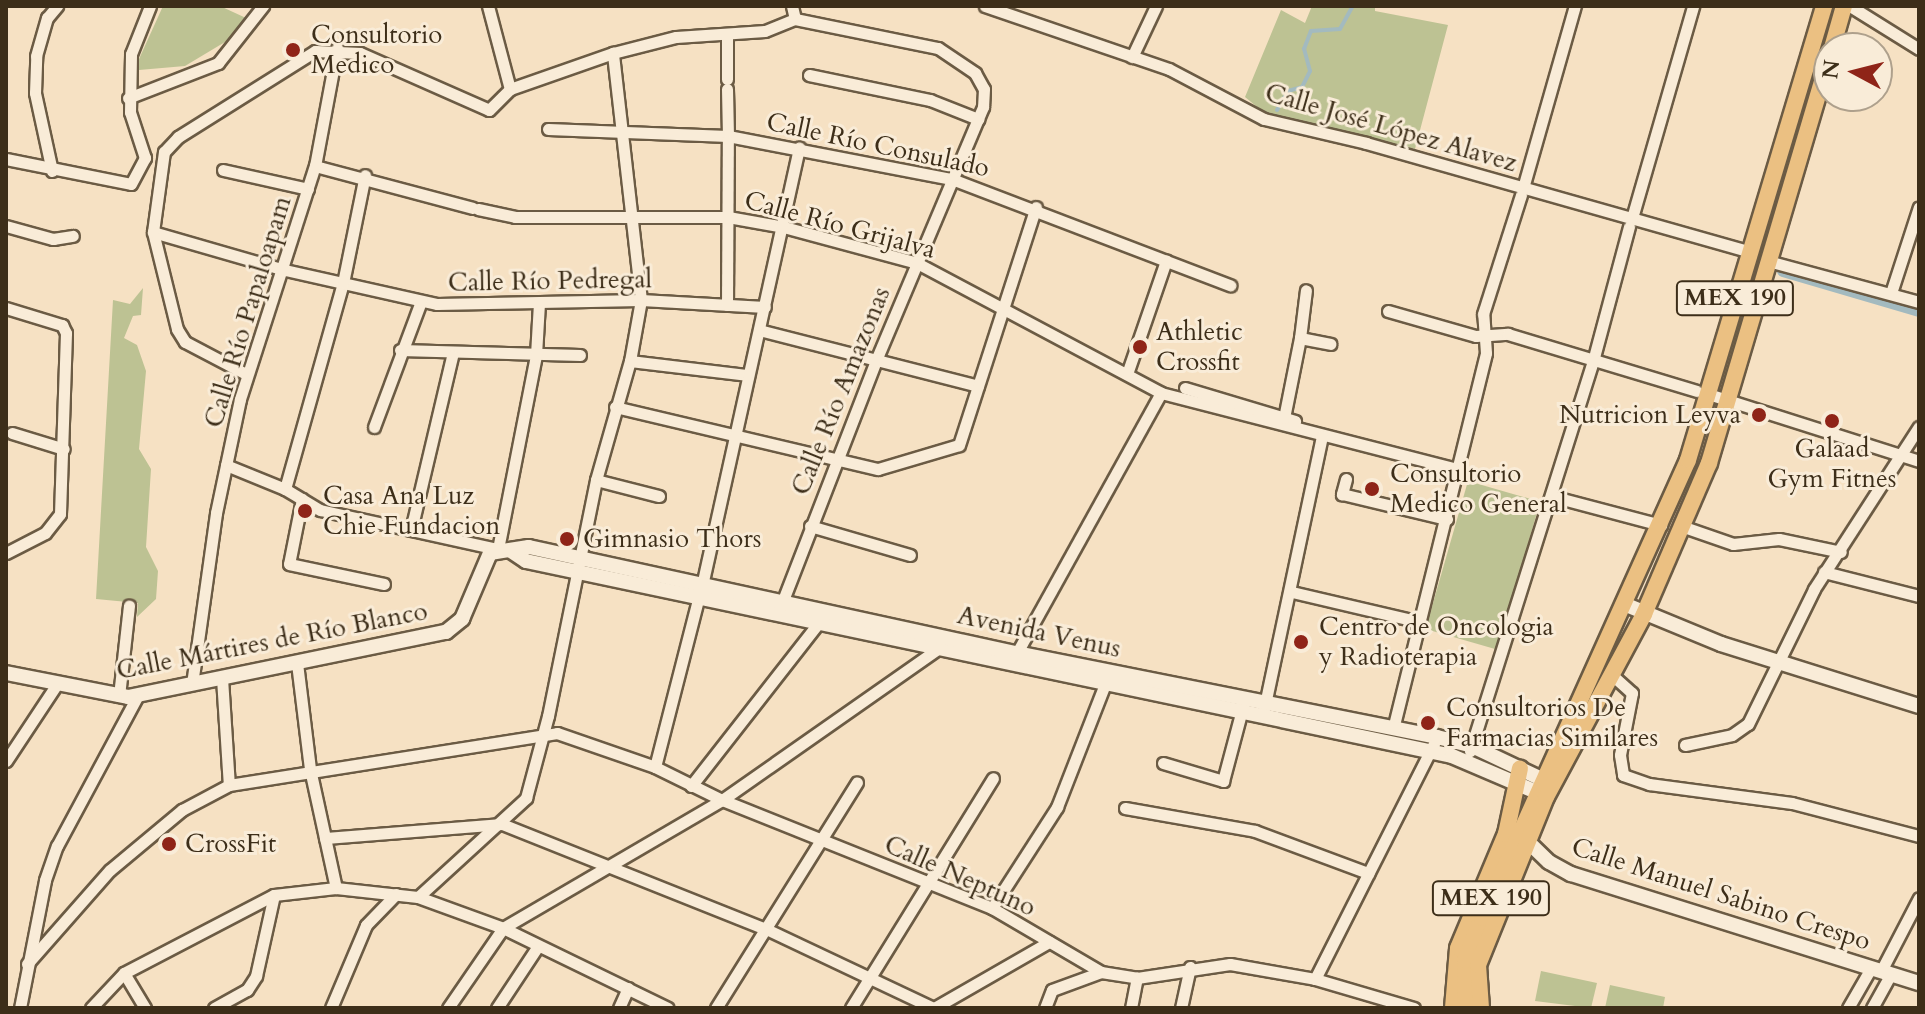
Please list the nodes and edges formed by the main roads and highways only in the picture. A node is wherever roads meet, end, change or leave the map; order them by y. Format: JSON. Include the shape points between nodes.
{"nodes":[{"id":1,"x":1824,"y":6,"type":"edge"},
{"id":2,"x":1844,"y":6,"type":"edge"},
{"id":3,"x":1837,"y":32,"type":"edge"},
{"id":4,"x":1813,"y":111,"type":"edge"},
{"id":5,"x":504,"y":550,"type":"joint"},
{"id":6,"x":701,"y":589,"type":"junction"},
{"id":7,"x":1624,"y":604,"type":"junction"},
{"id":8,"x":1644,"y":614,"type":"junction"},
{"id":9,"x":1014,"y":659,"type":"junction"},
{"id":10,"x":6,"y":673,"type":"edge"},
{"id":11,"x":1243,"y":706,"type":"junction"},
{"id":12,"x":1919,"y":706,"type":"edge"},
{"id":13,"x":1264,"y":710,"type":"junction"},
{"id":14,"x":1520,"y":776,"type":"junction"},
{"id":15,"x":1544,"y":788,"type":"junction"},
{"id":16,"x":1524,"y":838,"type":"junction"},
{"id":17,"x":1919,"y":983,"type":"edge"},
{"id":18,"x":1453,"y":1008,"type":"edge"},
{"id":19,"x":1466,"y":1008,"type":"edge"},
{"id":20,"x":1481,"y":1008,"type":"edge"}],
"edges":[{"from":1,"to":7,"type":"main road","number":"MEX 190","via":[[1661,525]]},
{"from":2,"to":3,"type":"main road"},
{"from":4,"to":8,"type":"main road","number":"MEX 190","via":[[1730,399],[1684,527]]},
{"from":5,"to":6,"type":"main road","name":"Avenida Venus","via":[[526,561],[582,563]]},
{"from":5,"to":10,"type":"main road","name":"Calle Mártires de Río Blanco","via":[[488,555],[462,619],[451,630],[138,695],[119,696]]},
{"from":6,"to":9,"type":"main road","name":"Avenida Venus","via":[[783,599]]},
{"from":6,"to":9,"type":"main road","name":"Avenida Venus","via":[[778,615],[936,650]]},
{"from":7,"to":8,"type":"main road"},
{"from":7,"to":15,"type":"main road","number":"MEX 190"},
{"from":8,"to":12,"type":"main road","via":[[1721,644]]},
{"from":8,"to":15,"type":"main road","number":"MEX 190"},
{"from":9,"to":11,"type":"main road","name":"Avenida Venus"},
{"from":9,"to":11,"type":"main road","name":"Avenida Venus","via":[[1105,684]]},
{"from":11,"to":13,"type":"main road","name":"Avenida Venus"},
{"from":13,"to":14,"type":"main road","name":"Avenida Venus"},
{"from":13,"to":14,"type":"main road","name":"Avenida Venus","via":[[1472,746]]},
{"from":14,"to":15,"type":"main road","name":"Avenida Venus"},
{"from":14,"to":18,"type":"main road","via":[[1506,834],[1458,948]]},
{"from":15,"to":16,"type":"main road","number":"MEX 190"},
{"from":16,"to":17,"type":"main road","name":"Calle Manuel Sabino Crespo","via":[[1571,874]]},
{"from":16,"to":19,"type":"main road","number":"MEX 190","via":[[1465,960]]},
{"from":16,"to":20,"type":"main road","number":"MEX 190","via":[[1478,965]]}]}
